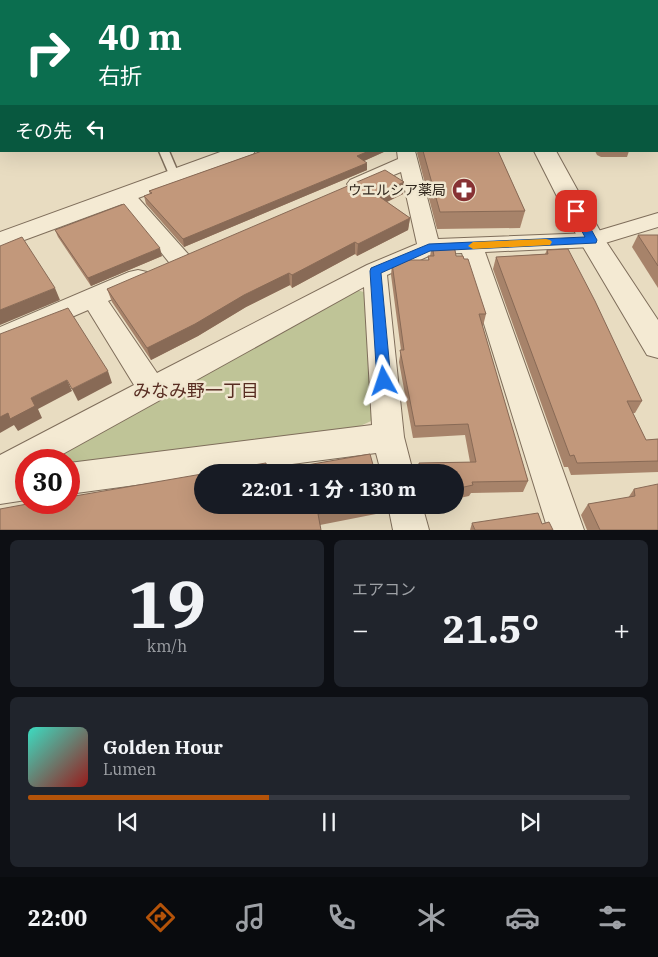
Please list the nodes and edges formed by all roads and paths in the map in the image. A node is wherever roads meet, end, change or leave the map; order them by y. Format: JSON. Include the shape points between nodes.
{"nodes":[{"id":1,"x":164,"y":152,"type":"edge"},
{"id":2,"x":241,"y":152,"type":"edge"},
{"id":3,"x":546,"y":152,"type":"edge"},
{"id":4,"x":407,"y":157,"type":"edge"},
{"id":5,"x":175,"y":177,"type":"junction"},
{"id":6,"x":335,"y":194,"type":"edge"},
{"id":7,"x":125,"y":195,"type":"junction"},
{"id":8,"x":658,"y":220,"type":"edge"},
{"id":9,"x":592,"y":240,"type":"junction"},
{"id":10,"x":0,"y":241,"type":"edge"},
{"id":11,"x":471,"y":246,"type":"junction"},
{"id":12,"x":429,"y":247,"type":"junction"},
{"id":13,"x":375,"y":271,"type":"junction"},
{"id":14,"x":93,"y":298,"type":"junction"},
{"id":15,"x":655,"y":335,"type":"edge"},
{"id":16,"x":0,"y":338,"type":"edge"},
{"id":17,"x":152,"y":389,"type":"junction"},
{"id":18,"x":388,"y":437,"type":"junction"},
{"id":19,"x":395,"y":464,"type":"edge"},
{"id":20,"x":0,"y":472,"type":"edge"},
{"id":21,"x":80,"y":478,"type":"edge"},
{"id":22,"x":15,"y":486,"type":"edge"},
{"id":23,"x":0,"y":488,"type":"edge"},
{"id":24,"x":407,"y":514,"type":"edge"},
{"id":25,"x":411,"y":530,"type":"edge"},
{"id":26,"x":566,"y":530,"type":"edge"}],
"edges":[{"from":1,"to":5,"type":"lane"},
{"from":2,"to":5,"type":"street"},
{"from":3,"to":9,"type":"street"},
{"from":4,"to":6,"type":"street"},
{"from":4,"to":12,"type":"street"},
{"from":5,"to":7,"type":"street"},
{"from":7,"to":10,"type":"street"},
{"from":7,"to":14,"type":"street","via":[[174,263]]},
{"from":8,"to":9,"type":"street"},
{"from":9,"to":11,"type":"street"},
{"from":9,"to":15,"type":"street"},
{"from":11,"to":12,"type":"street"},
{"from":11,"to":26,"type":"street"},
{"from":12,"to":13,"type":"street"},
{"from":13,"to":17,"type":"street"},
{"from":13,"to":18,"type":"street"},
{"from":14,"to":16,"type":"street"},
{"from":14,"to":17,"type":"street"},
{"from":17,"to":20,"type":"street"},
{"from":18,"to":19,"type":"street"},
{"from":18,"to":21,"type":"street"},
{"from":22,"to":23,"type":"street"},
{"from":24,"to":25,"type":"street"}]}
